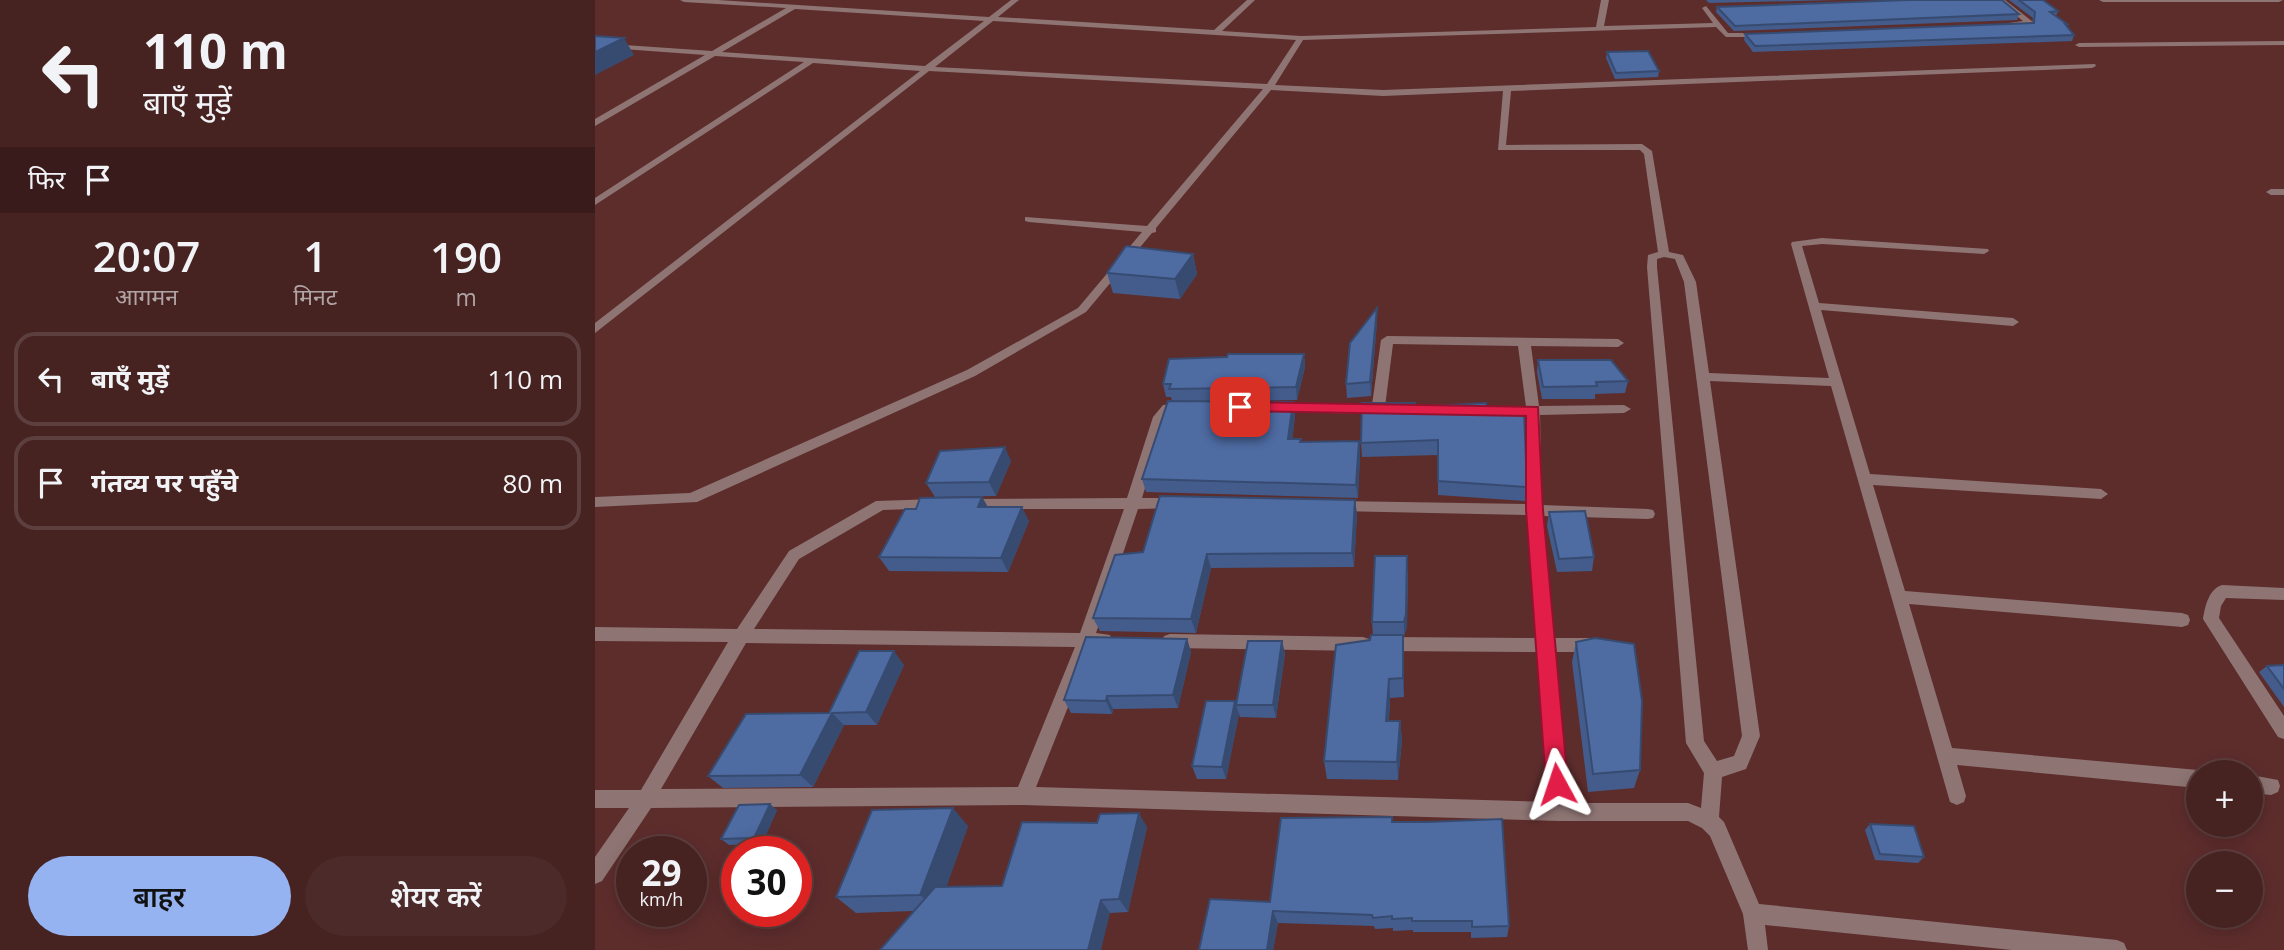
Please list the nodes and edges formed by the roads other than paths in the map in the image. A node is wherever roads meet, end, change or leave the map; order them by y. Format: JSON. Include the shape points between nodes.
{"nodes":[{"id":1,"x":684,"y":0,"type":"edge"},
{"id":2,"x":804,"y":0,"type":"edge"},
{"id":3,"x":1015,"y":0,"type":"edge"},
{"id":4,"x":1251,"y":0,"type":"edge"},
{"id":5,"x":1605,"y":0,"type":"edge"},
{"id":6,"x":1700,"y":0,"type":"edge"},
{"id":7,"x":2001,"y":0,"type":"edge"},
{"id":8,"x":2103,"y":0,"type":"edge"},
{"id":9,"x":2226,"y":0,"type":"edge"},
{"id":10,"x":2279,"y":0,"type":"edge"},
{"id":11,"x":889,"y":5,"type":"dead end"},
{"id":12,"x":1720,"y":7,"type":"edge"},
{"id":13,"x":793,"y":8,"type":"junction"},
{"id":14,"x":1706,"y":8,"type":"junction"},
{"id":15,"x":880,"y":11,"type":"junction"},
{"id":16,"x":992,"y":20,"type":"junction"},
{"id":17,"x":1716,"y":25,"type":"junction"},
{"id":18,"x":2002,"y":26,"type":"edge"},
{"id":19,"x":1600,"y":27,"type":"junction"},
{"id":20,"x":1217,"y":32,"type":"junction"},
{"id":21,"x":1774,"y":34,"type":"edge"},
{"id":22,"x":1301,"y":38,"type":"junction"},
{"id":23,"x":2284,"y":43,"type":"edge"},
{"id":24,"x":595,"y":45,"type":"edge"},
{"id":25,"x":2079,"y":45,"type":"dead end"},
{"id":26,"x":717,"y":52,"type":"junction"},
{"id":27,"x":810,"y":61,"type":"junction"},
{"id":28,"x":2092,"y":66,"type":"dead end"},
{"id":29,"x":930,"y":69,"type":"junction"},
{"id":30,"x":1270,"y":86,"type":"junction"},
{"id":31,"x":1507,"y":89,"type":"junction"},
{"id":32,"x":595,"y":123,"type":"edge"},
{"id":33,"x":2271,"y":192,"type":"dead end"},
{"id":34,"x":2284,"y":192,"type":"edge"},
{"id":35,"x":595,"y":202,"type":"edge"},
{"id":36,"x":1029,"y":219,"type":"dead end"},
{"id":37,"x":1152,"y":230,"type":"junction"},
{"id":38,"x":1984,"y":251,"type":"dead end"},
{"id":39,"x":1664,"y":254,"type":"junction"},
{"id":40,"x":1815,"y":306,"type":"junction"},
{"id":41,"x":2013,"y":322,"type":"dead end"},
{"id":42,"x":595,"y":329,"type":"edge"},
{"id":43,"x":1524,"y":342,"type":"junction"},
{"id":44,"x":1618,"y":344,"type":"dead end"},
{"id":45,"x":1702,"y":377,"type":"junction"},
{"id":46,"x":1836,"y":382,"type":"junction"},
{"id":47,"x":1198,"y":406,"type":"edge"},
{"id":48,"x":1254,"y":407,"type":"edge"},
{"id":49,"x":1625,"y":409,"type":"dead end"},
{"id":50,"x":1494,"y":411,"type":"edge"},
{"id":51,"x":1533,"y":411,"type":"junction"},
{"id":52,"x":1864,"y":479,"type":"junction"},
{"id":53,"x":2101,"y":494,"type":"dead end"},
{"id":54,"x":595,"y":502,"type":"edge"},
{"id":55,"x":1135,"y":502,"type":"junction"},
{"id":56,"x":1190,"y":503,"type":"edge"},
{"id":57,"x":1314,"y":506,"type":"edge"},
{"id":58,"x":1535,"y":510,"type":"junction"},
{"id":59,"x":1648,"y":514,"type":"dead end"},
{"id":60,"x":2284,"y":594,"type":"edge"},
{"id":61,"x":1899,"y":597,"type":"junction"},
{"id":62,"x":2182,"y":620,"type":"dead end"},
{"id":63,"x":595,"y":634,"type":"edge"},
{"id":64,"x":741,"y":636,"type":"junction"},
{"id":65,"x":1083,"y":640,"type":"junction"},
{"id":66,"x":1124,"y":640,"type":"edge"},
{"id":67,"x":1151,"y":641,"type":"edge"},
{"id":68,"x":1609,"y":644,"type":"edge"},
{"id":69,"x":1544,"y":647,"type":"junction"},
{"id":70,"x":2284,"y":731,"type":"edge"},
{"id":71,"x":1946,"y":756,"type":"junction"},
{"id":72,"x":1713,"y":771,"type":"junction"},
{"id":73,"x":2186,"y":778,"type":"edge"},
{"id":74,"x":2263,"y":785,"type":"edge"},
{"id":75,"x":2271,"y":786,"type":"dead end"},
{"id":76,"x":1023,"y":796,"type":"junction"},
{"id":77,"x":1957,"y":796,"type":"dead end"},
{"id":78,"x":595,"y":799,"type":"edge"},
{"id":79,"x":645,"y":800,"type":"junction"},
{"id":80,"x":1560,"y":812,"type":"junction"},
{"id":81,"x":1709,"y":821,"type":"junction"},
{"id":82,"x":595,"y":874,"type":"edge"},
{"id":83,"x":1753,"y":914,"type":"junction"},
{"id":84,"x":1758,"y":950,"type":"edge"},
{"id":85,"x":2117,"y":950,"type":"edge"}],
"edges":[{"from":1,"to":13,"type":"street"},
{"from":2,"to":13,"type":"street"},
{"from":3,"to":16,"type":"street"},
{"from":4,"to":20,"type":"street"},
{"from":5,"to":19,"type":"street"},
{"from":6,"to":14,"type":"street"},
{"from":7,"to":18,"type":"street","via":[[2029,22]]},
{"from":8,"to":9,"type":"street"},
{"from":9,"to":10,"type":"street"},
{"from":11,"to":15,"type":"street"},
{"from":12,"to":14,"type":"street"},
{"from":13,"to":15,"type":"street"},
{"from":13,"to":26,"type":"street"},
{"from":14,"to":17,"type":"street"},
{"from":15,"to":16,"type":"street"},
{"from":16,"to":20,"type":"street"},
{"from":16,"to":29,"type":"street"},
{"from":17,"to":19,"type":"street"},
{"from":17,"to":21,"type":"street","via":[[1729,36]]},
{"from":19,"to":22,"type":"street"},
{"from":20,"to":22,"type":"street"},
{"from":22,"to":30,"type":"street"},
{"from":23,"to":25,"type":"street"},
{"from":24,"to":26,"type":"street"},
{"from":26,"to":27,"type":"street"},
{"from":26,"to":32,"type":"street"},
{"from":27,"to":29,"type":"street"},
{"from":27,"to":35,"type":"street"},
{"from":28,"to":31,"type":"street"},
{"from":29,"to":30,"type":"street"},
{"from":29,"to":42,"type":"street"},
{"from":30,"to":31,"type":"street","via":[[1383,93]]},
{"from":30,"to":37,"type":"street"},
{"from":31,"to":39,"type":"street","via":[[1501,148],[1642,147],[1649,153]]},
{"from":33,"to":34,"type":"street"},
{"from":36,"to":37,"type":"street"},
{"from":37,"to":54,"type":"street","via":[[1083,310],[971,373],[692,498]]},
{"from":38,"to":40,"type":"street","via":[[1822,241],[1797,244]]},
{"from":39,"to":45,"type":"street","via":[[1679,257],[1690,282]]},
{"from":39,"to":72,"type":"street","via":[[1652,257],[1695,743]]},
{"from":40,"to":41,"type":"street"},
{"from":40,"to":46,"type":"street"},
{"from":43,"to":44,"type":"street"},
{"from":43,"to":48,"type":"street","via":[[1399,337],[1387,340],[1384,410]]},
{"from":43,"to":51,"type":"street"},
{"from":45,"to":46,"type":"street"},
{"from":45,"to":72,"type":"street","via":[[1751,736],[1740,762]]},
{"from":46,"to":52,"type":"street"},
{"from":47,"to":55,"type":"street","via":[[1164,411]]},
{"from":49,"to":51,"type":"street"},
{"from":50,"to":51,"type":"street"},
{"from":51,"to":58,"type":"street"},
{"from":52,"to":53,"type":"street"},
{"from":52,"to":61,"type":"street"},
{"from":55,"to":56,"type":"street"},
{"from":55,"to":64,"type":"street","via":[[881,505],[794,555]]},
{"from":55,"to":65,"type":"street"},
{"from":57,"to":58,"type":"street"},
{"from":58,"to":59,"type":"street"},
{"from":58,"to":69,"type":"street"},
{"from":60,"to":70,"type":"street","via":[[2222,592],[2211,619]]},
{"from":61,"to":62,"type":"street"},
{"from":61,"to":71,"type":"street"},
{"from":63,"to":64,"type":"street"},
{"from":64,"to":65,"type":"street"},
{"from":64,"to":79,"type":"street"},
{"from":65,"to":66,"type":"street"},
{"from":65,"to":76,"type":"street"},
{"from":67,"to":69,"type":"street"},
{"from":68,"to":69,"type":"street"},
{"from":69,"to":80,"type":"street"},
{"from":71,"to":73,"type":"street"},
{"from":71,"to":77,"type":"street"},
{"from":72,"to":81,"type":"street"},
{"from":74,"to":75,"type":"street"},
{"from":76,"to":79,"type":"street"},
{"from":76,"to":80,"type":"street"},
{"from":78,"to":79,"type":"street"},
{"from":79,"to":82,"type":"street"},
{"from":80,"to":81,"type":"street","via":[[1688,812]]},
{"from":81,"to":83,"type":"street","via":[[1717,829]]},
{"from":83,"to":84,"type":"street"},
{"from":83,"to":85,"type":"street"}]}
